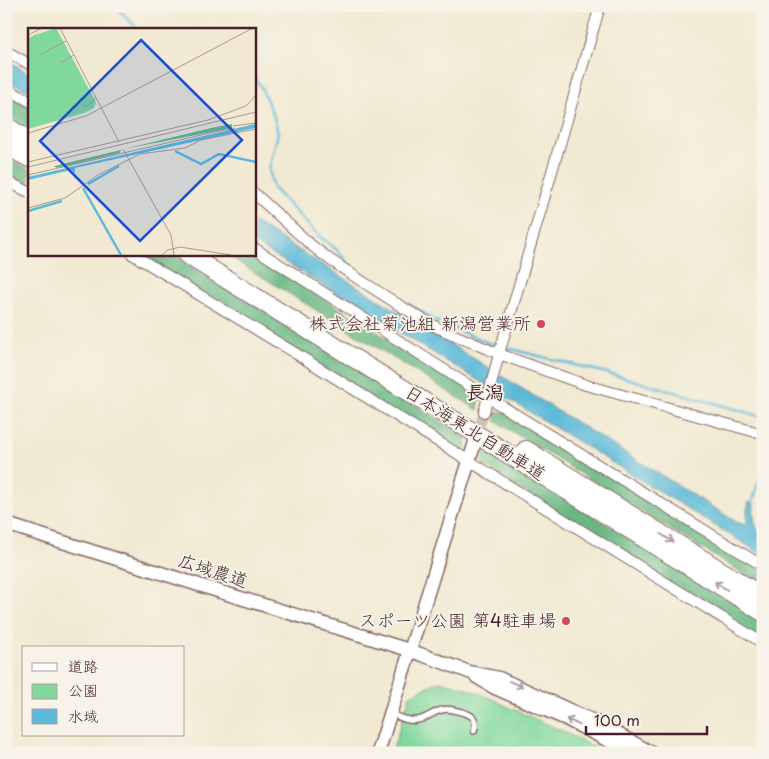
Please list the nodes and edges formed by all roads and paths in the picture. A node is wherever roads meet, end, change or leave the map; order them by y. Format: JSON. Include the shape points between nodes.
{"nodes":[{"id":1,"x":600,"y":6,"type":"edge"},
{"id":2,"x":6,"y":51,"type":"edge"},
{"id":3,"x":28,"y":63,"type":"edge"},
{"id":4,"x":6,"y":88,"type":"edge"},
{"id":5,"x":28,"y":101,"type":"edge"},
{"id":6,"x":6,"y":126,"type":"edge"},
{"id":7,"x":6,"y":131,"type":"edge"},
{"id":8,"x":28,"y":142,"type":"edge"},
{"id":9,"x":28,"y":142,"type":"edge"},
{"id":10,"x":6,"y":147,"type":"edge"},
{"id":11,"x":28,"y":158,"type":"edge"},
{"id":12,"x":6,"y":181,"type":"edge"},
{"id":13,"x":28,"y":192,"type":"edge"},
{"id":14,"x":255,"y":194,"type":"edge"},
{"id":15,"x":255,"y":249,"type":"edge"},
{"id":16,"x":134,"y":255,"type":"edge"},
{"id":17,"x":188,"y":255,"type":"edge"},
{"id":18,"x":211,"y":255,"type":"edge"},
{"id":19,"x":501,"y":349,"type":"junction"},
{"id":20,"x":488,"y":396,"type":"junction"},
{"id":21,"x":484,"y":412,"type":"tunnel mouth"},
{"id":22,"x":763,"y":434,"type":"edge"},
{"id":23,"x":474,"y":442,"type":"tunnel mouth"},
{"id":24,"x":470,"y":461,"type":"junction"},
{"id":25,"x":6,"y":524,"type":"edge"},
{"id":26,"x":763,"y":566,"type":"edge"},
{"id":27,"x":763,"y":597,"type":"edge"},
{"id":28,"x":763,"y":612,"type":"edge"},
{"id":29,"x":763,"y":643,"type":"edge"},
{"id":30,"x":410,"y":650,"type":"junction"},
{"id":31,"x":469,"y":672,"type":"junction"},
{"id":32,"x":390,"y":714,"type":"junction"},
{"id":33,"x":474,"y":731,"type":"dead end"},
{"id":34,"x":378,"y":753,"type":"edge"},
{"id":35,"x":632,"y":753,"type":"edge"},
{"id":36,"x":652,"y":753,"type":"edge"}],
"edges":[{"from":1,"to":19,"type":"street"},
{"from":2,"to":3,"type":"street"},
{"from":4,"to":5,"type":"street"},
{"from":6,"to":8,"type":"highway"},
{"from":7,"to":9,"type":"highway"},
{"from":10,"to":11,"type":"highway"},
{"from":12,"to":13,"type":"street"},
{"from":14,"to":19,"type":"street","via":[[311,245],[407,310],[438,328]]},
{"from":15,"to":20,"type":"street"},
{"from":16,"to":24,"type":"street"},
{"from":28,"to":17,"type":"highway","name":"日本海東北自動車道","one_way":true},
{"from":18,"to":27,"type":"highway","name":"日本海東北自動車道","one_way":true},
{"from":19,"to":20,"type":"street"},
{"from":19,"to":22,"type":"street","via":[[586,385]]},
{"from":20,"to":21,"type":"street"},
{"from":20,"to":26,"type":"street"},
{"from":23,"to":24,"type":"street"},
{"from":24,"to":29,"type":"street"},
{"from":24,"to":30,"type":"street"},
{"from":25,"to":30,"type":"street","name":"広域農道"},
{"from":30,"to":31,"type":"street","name":"広域農道"},
{"from":30,"to":32,"type":"street"},
{"from":35,"to":31,"type":"street","one_way":true,"via":[[495,688]]},
{"from":31,"to":36,"type":"street","one_way":true,"via":[[500,678],[528,690]]},
{"from":32,"to":33,"type":"lane","via":[[416,721],[450,709],[469,714],[474,719]]},
{"from":32,"to":34,"type":"street"}]}
